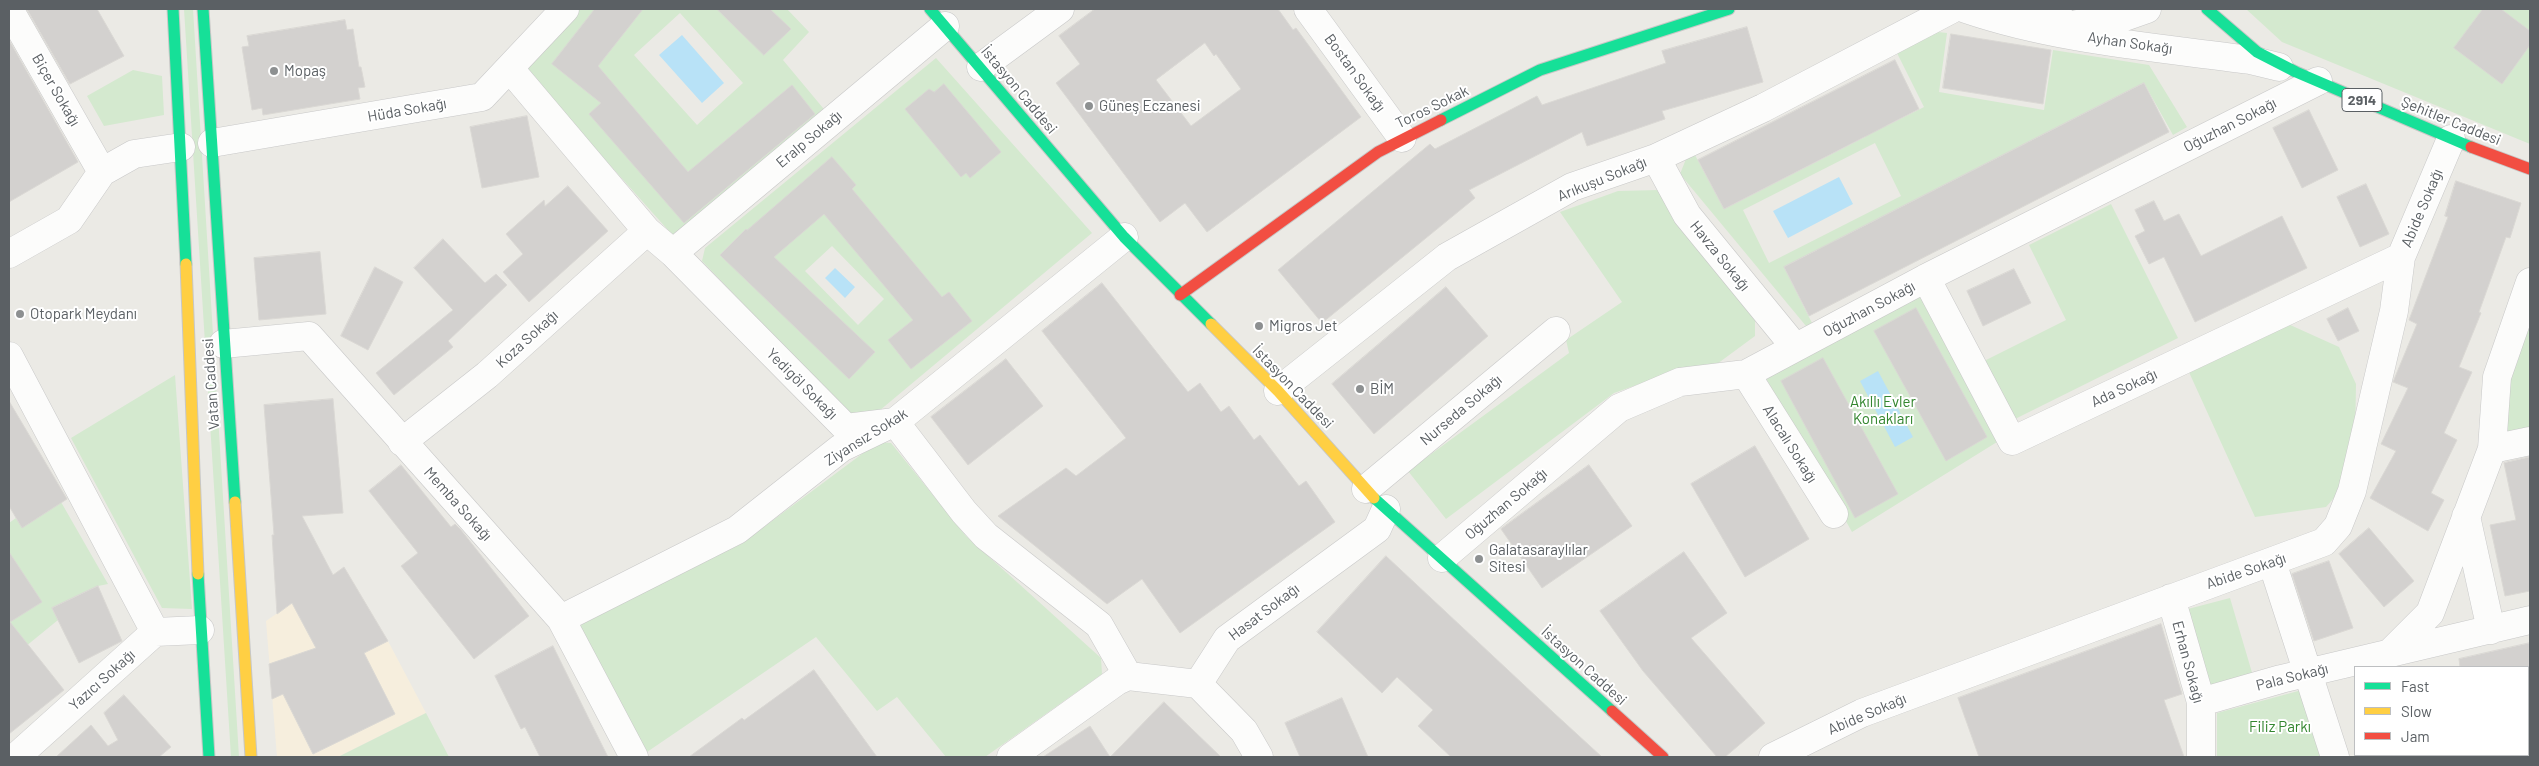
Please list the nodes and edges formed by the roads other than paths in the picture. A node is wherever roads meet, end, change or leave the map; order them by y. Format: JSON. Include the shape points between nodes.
{"nodes":[{"id":1,"x":9,"y":9,"type":"edge"},
{"id":2,"x":173,"y":9,"type":"edge"},
{"id":3,"x":203,"y":9,"type":"edge"},
{"id":4,"x":565,"y":9,"type":"edge"},
{"id":5,"x":1060,"y":9,"type":"edge"},
{"id":6,"x":1308,"y":9,"type":"edge"},
{"id":7,"x":1730,"y":9,"type":"edge"},
{"id":8,"x":1952,"y":9,"type":"edge"},
{"id":9,"x":2022,"y":9,"type":"edge"},
{"id":10,"x":2058,"y":9,"type":"edge"},
{"id":11,"x":2146,"y":9,"type":"edge"},
{"id":12,"x":2207,"y":9,"type":"edge"},
{"id":13,"x":1977,"y":12,"type":"edge"},
{"id":14,"x":938,"y":17,"type":"edge"},
{"id":15,"x":981,"y":67,"type":"junction"},
{"id":16,"x":510,"y":69,"type":"junction"},
{"id":17,"x":2307,"y":76,"type":"junction"},
{"id":18,"x":1402,"y":138,"type":"junction"},
{"id":19,"x":2451,"y":139,"type":"junction"},
{"id":20,"x":212,"y":143,"type":"junction"},
{"id":21,"x":181,"y":147,"type":"junction"},
{"id":22,"x":1656,"y":158,"type":"junction"},
{"id":23,"x":2530,"y":169,"type":"edge"},
{"id":24,"x":102,"y":172,"type":"junction"},
{"id":25,"x":647,"y":231,"type":"junction"},
{"id":26,"x":1124,"y":237,"type":"junction"},
{"id":27,"x":673,"y":253,"type":"junction"},
{"id":28,"x":9,"y":254,"type":"edge"},
{"id":29,"x":2401,"y":257,"type":"junction"},
{"id":30,"x":1926,"y":278,"type":"junction"},
{"id":31,"x":2530,"y":282,"type":"edge"},
{"id":32,"x":1180,"y":295,"type":"junction"},
{"id":33,"x":1556,"y":331,"type":"dead end"},
{"id":34,"x":224,"y":344,"type":"junction"},
{"id":35,"x":1795,"y":347,"type":"junction"},
{"id":36,"x":9,"y":356,"type":"edge"},
{"id":37,"x":1746,"y":374,"type":"junction"},
{"id":38,"x":1278,"y":391,"type":"junction"},
{"id":39,"x":895,"y":422,"type":"junction"},
{"id":40,"x":2530,"y":440,"type":"edge"},
{"id":41,"x":402,"y":442,"type":"junction"},
{"id":42,"x":2492,"y":449,"type":"junction"},
{"id":43,"x":1366,"y":489,"type":"junction"},
{"id":44,"x":1386,"y":509,"type":"junction"},
{"id":45,"x":1834,"y":514,"type":"dead end"},
{"id":46,"x":2466,"y":516,"type":"junction"},
{"id":47,"x":1442,"y":558,"type":"junction"},
{"id":48,"x":2272,"y":562,"type":"junction"},
{"id":49,"x":2171,"y":598,"type":"junction"},
{"id":50,"x":561,"y":619,"type":"junction"},
{"id":51,"x":2530,"y":620,"type":"edge"},
{"id":52,"x":200,"y":630,"type":"junction"},
{"id":53,"x":2491,"y":630,"type":"junction"},
{"id":54,"x":155,"y":632,"type":"junction"},
{"id":55,"x":2389,"y":654,"type":"junction"},
{"id":56,"x":2309,"y":673,"type":"junction"},
{"id":57,"x":1128,"y":676,"type":"junction"},
{"id":58,"x":1198,"y":684,"type":"junction"},
{"id":59,"x":2201,"y":702,"type":"junction"},
{"id":60,"x":16,"y":757,"type":"edge"},
{"id":61,"x":209,"y":757,"type":"edge"},
{"id":62,"x":251,"y":757,"type":"edge"},
{"id":63,"x":634,"y":757,"type":"edge"},
{"id":64,"x":1011,"y":757,"type":"edge"},
{"id":65,"x":1259,"y":757,"type":"edge"},
{"id":66,"x":1663,"y":757,"type":"edge"},
{"id":67,"x":1772,"y":757,"type":"edge"},
{"id":68,"x":2201,"y":757,"type":"edge"},
{"id":69,"x":2335,"y":757,"type":"edge"}],
"edges":[{"from":1,"to":24,"type":"street","name":"Biçer Sokağı"},
{"from":2,"to":21,"type":"main road","name":"Vatan Caddesi"},
{"from":3,"to":20,"type":"main road","name":"Vatan Caddesi"},
{"from":4,"to":16,"type":"street","name":"Hüda Sokağı"},
{"from":5,"to":15,"type":"street"},
{"from":6,"to":18,"type":"street","name":"Bostan Sokağı"},
{"from":7,"to":18,"type":"main road","name":"Toros Sokak","via":[[1540,70]]},
{"from":8,"to":22,"type":"street","name":"Arıkuşu Sokağı","via":[[1763,108]]},
{"from":9,"to":13,"type":"street"},
{"from":10,"to":13,"type":"street","via":[[2029,15]]},
{"from":11,"to":13,"type":"street","via":[[2122,19],[2094,24],[2052,24]]},
{"from":12,"to":17,"type":"main road","name":"Şehitler Caddesi","number":"2914","via":[[2257,52]]},
{"from":13,"to":17,"type":"street","name":"Ayhan Sokağı","via":[[2059,33],[2250,60]]},
{"from":14,"to":15,"type":"main road","name":"İstasyon Caddesi"},
{"from":14,"to":27,"type":"street","name":"Eralp Sokağı"},
{"from":15,"to":26,"type":"main road","name":"İstasyon Caddesi"},
{"from":16,"to":20,"type":"street","name":"Hüda Sokağı","via":[[482,97]]},
{"from":16,"to":25,"type":"street","name":"Yedigöl Sokağı"},
{"from":17,"to":19,"type":"main road","name":"Şehitler Caddesi","number":"2914"},
{"from":17,"to":30,"type":"street","name":"Oğuzhan Sokağı"},
{"from":18,"to":32,"type":"main road","name":"Toros Sokak"},
{"from":19,"to":23,"type":"main road","name":"Şehitler Caddesi","number":"2914"},
{"from":19,"to":29,"type":"street","name":"Abide Sokağı"},
{"from":20,"to":34,"type":"main road","name":"Vatan Caddesi"},
{"from":21,"to":24,"type":"street","via":[[134,154]]},
{"from":21,"to":52,"type":"main road","name":"Vatan Caddesi"},
{"from":22,"to":35,"type":"street","name":"Havza Sokağı","via":[[1687,215]]},
{"from":22,"to":38,"type":"street","name":"Arıkuşu Sokağı","via":[[1572,188],[1447,257]]},
{"from":24,"to":28,"type":"street","via":[[69,220]]},
{"from":25,"to":27,"type":"street","name":"Yedigöl Sokağı"},
{"from":25,"to":41,"type":"street","name":"Koza Sokağı","via":[[487,375]]},
{"from":26,"to":32,"type":"main road","name":"İstasyon Caddesi"},
{"from":26,"to":39,"type":"street","name":"Ziyansız Sokak"},
{"from":27,"to":39,"type":"street","name":"Yedigöl Sokağı","via":[[846,428]]},
{"from":29,"to":30,"type":"street","name":"Ada Sokağı","via":[[2012,441]]},
{"from":29,"to":48,"type":"street","name":"Abide Sokağı","via":[[2394,311],[2352,491],[2338,526],[2324,542]]},
{"from":30,"to":35,"type":"street","name":"Oğuzhan Sokağı"},
{"from":31,"to":42,"type":"street","via":[[2497,377]]},
{"from":32,"to":38,"type":"main road","name":"İstasyon Caddesi"},
{"from":33,"to":43,"type":"street","name":"Nurseda Sokağı"},
{"from":34,"to":41,"type":"street","name":"Memba Sokağı","via":[[309,336]]},
{"from":34,"to":62,"type":"main road","name":"Vatan Caddesi"},
{"from":35,"to":37,"type":"street","name":"Oğuzhan Sokağı"},
{"from":36,"to":54,"type":"street"},
{"from":37,"to":45,"type":"street","name":"Alacalı Sokağı"},
{"from":37,"to":47,"type":"street","name":"Oğuzhan Sokağı","via":[[1680,382],[1619,408]]},
{"from":38,"to":43,"type":"main road","name":"İstasyon Caddesi"},
{"from":39,"to":50,"type":"street","name":"Ziyansız Sokak","via":[[841,448],[737,530]]},
{"from":39,"to":57,"type":"street","via":[[986,536],[1099,625]]},
{"from":40,"to":42,"type":"street"},
{"from":41,"to":50,"type":"street","name":"Memba Sokağı"},
{"from":42,"to":46,"type":"street"},
{"from":43,"to":44,"type":"main road","name":"İstasyon Caddesi"},
{"from":44,"to":47,"type":"main road","name":"İstasyon Caddesi"},
{"from":44,"to":58,"type":"street","name":"Hasat Sokağı","via":[[1377,529],[1227,639]]},
{"from":46,"to":53,"type":"street"},
{"from":46,"to":55,"type":"street","via":[[2430,613]]},
{"from":47,"to":66,"type":"main road","name":"İstasyon Caddesi"},
{"from":48,"to":49,"type":"street","name":"Abide Sokağı"},
{"from":48,"to":56,"type":"street"},
{"from":49,"to":59,"type":"street","name":"Erhan Sokağı"},
{"from":49,"to":67,"type":"street","name":"Abide Sokağı","via":[[1862,713]]},
{"from":50,"to":63,"type":"street","name":"Memba Sokağı"},
{"from":51,"to":53,"type":"street","name":"Pala Sokağı"},
{"from":52,"to":54,"type":"street"},
{"from":52,"to":61,"type":"main road","name":"Vatan Caddesi"},
{"from":53,"to":55,"type":"street","name":"Pala Sokağı"},
{"from":54,"to":60,"type":"street","name":"Yazıcı Sokağı"},
{"from":55,"to":56,"type":"street","name":"Pala Sokağı"},
{"from":56,"to":59,"type":"street","name":"Pala Sokağı"},
{"from":56,"to":69,"type":"street"},
{"from":57,"to":58,"type":"street"},
{"from":57,"to":64,"type":"street"},
{"from":58,"to":65,"type":"street","via":[[1244,730]]},
{"from":59,"to":68,"type":"street","name":"Erhan Sokağı"}]}
